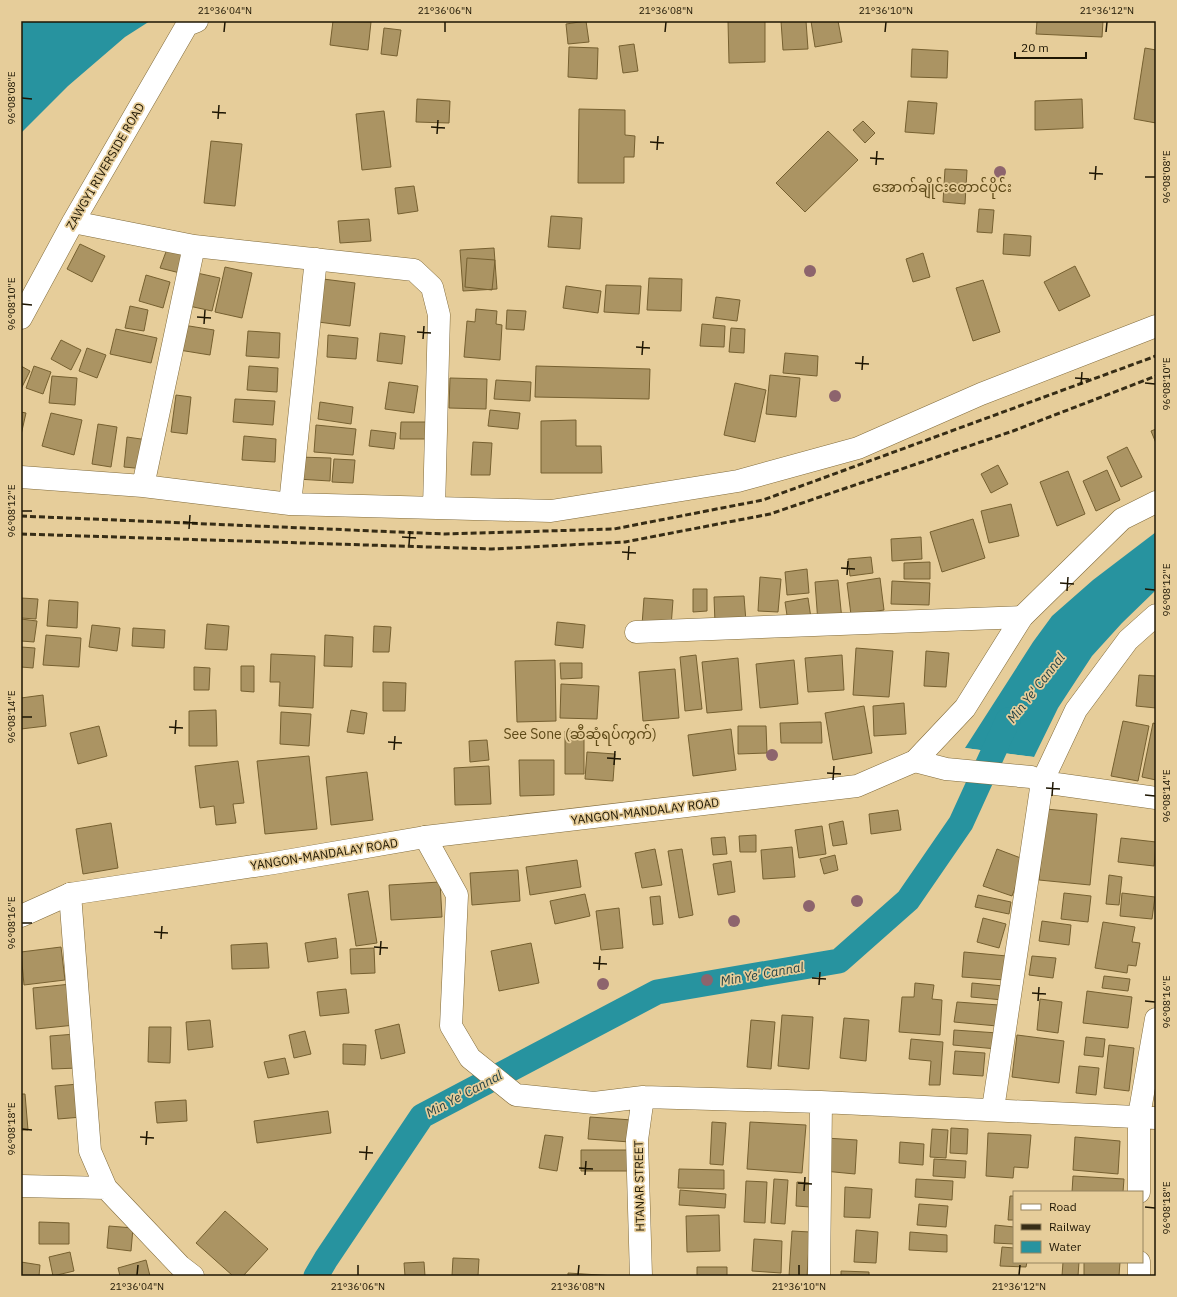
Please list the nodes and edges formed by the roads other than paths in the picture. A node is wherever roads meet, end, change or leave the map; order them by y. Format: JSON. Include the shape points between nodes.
{"nodes":[{"id":1,"x":197,"y":21,"type":"edge"},
{"id":2,"x":73,"y":222,"type":"junction"},
{"id":3,"x":194,"y":246,"type":"junction"},
{"id":4,"x":316,"y":259,"type":"junction"},
{"id":5,"x":21,"y":318,"type":"edge"},
{"id":6,"x":1156,"y":326,"type":"edge"},
{"id":7,"x":21,"y":477,"type":"edge"},
{"id":8,"x":143,"y":486,"type":"junction"},
{"id":9,"x":1156,"y":502,"type":"edge"},
{"id":10,"x":290,"y":504,"type":"junction"},
{"id":11,"x":434,"y":508,"type":"junction"},
{"id":12,"x":1156,"y":614,"type":"edge"},
{"id":13,"x":1022,"y":617,"type":"junction"},
{"id":14,"x":636,"y":632,"type":"dead end"},
{"id":15,"x":916,"y":761,"type":"junction"},
{"id":16,"x":1036,"y":780,"type":"junction"},
{"id":17,"x":1156,"y":798,"type":"edge"},
{"id":18,"x":425,"y":837,"type":"junction"},
{"id":19,"x":70,"y":894,"type":"junction"},
{"id":20,"x":21,"y":916,"type":"edge"},
{"id":21,"x":1156,"y":1019,"type":"edge"},
{"id":22,"x":643,"y":1097,"type":"junction"},
{"id":23,"x":821,"y":1102,"type":"junction"},
{"id":24,"x":993,"y":1110,"type":"junction"},
{"id":25,"x":1147,"y":1117,"type":"edge"},
{"id":26,"x":21,"y":1186,"type":"edge"},
{"id":27,"x":106,"y":1188,"type":"junction"},
{"id":28,"x":1139,"y":1191,"type":"edge"},
{"id":29,"x":1139,"y":1263,"type":"edge"},
{"id":30,"x":181,"y":1273,"type":"edge"},
{"id":31,"x":641,"y":1276,"type":"edge"},
{"id":32,"x":819,"y":1276,"type":"edge"},
{"id":33,"x":1139,"y":1276,"type":"edge"}],
"edges":[{"from":1,"to":2,"type":"main road","name":"ZAWGYI RIVERSIDE ROAD","via":[[187,25]]},
{"from":2,"to":3,"type":"main road"},
{"from":2,"to":5,"type":"main road","name":"ZAWGYI RIVERSIDE ROAD"},
{"from":3,"to":4,"type":"main road"},
{"from":3,"to":8,"type":"main road"},
{"from":4,"to":10,"type":"main road"},
{"from":4,"to":11,"type":"main road","via":[[414,270],[432,287],[439,315]]},
{"from":6,"to":11,"type":"main road","via":[[981,394],[858,448],[738,481],[551,511]]},
{"from":7,"to":8,"type":"main road"},
{"from":8,"to":10,"type":"main road"},
{"from":9,"to":13,"type":"main road","name":"YANGON-MANDALAY ROAD","via":[[1122,519]]},
{"from":10,"to":11,"type":"main road"},
{"from":12,"to":16,"type":"main road","via":[[1128,640],[1076,710]]},
{"from":13,"to":14,"type":"main road"},
{"from":13,"to":15,"type":"main road","name":"YANGON-MANDALAY ROAD","via":[[965,708]]},
{"from":15,"to":16,"type":"main road","via":[[946,769]]},
{"from":15,"to":18,"type":"main road","name":"YANGON-MANDALAY ROAD","via":[[857,786]]},
{"from":16,"to":17,"type":"main road"},
{"from":16,"to":24,"type":"main road"},
{"from":18,"to":19,"type":"main road","name":"YANGON-MANDALAY ROAD"},
{"from":18,"to":22,"type":"main road","via":[[457,895],[451,1026],[470,1058],[516,1095],[594,1103]]},
{"from":19,"to":20,"type":"main road","name":"YANGON-MANDALAY ROAD"},
{"from":19,"to":27,"type":"main road","via":[[90,1151]]},
{"from":21,"to":25,"type":"main road"},
{"from":22,"to":23,"type":"main road"},
{"from":22,"to":31,"type":"main road","name":"HTANAR STREET","via":[[637,1140]]},
{"from":23,"to":24,"type":"main road"},
{"from":23,"to":32,"type":"main road"},
{"from":24,"to":25,"type":"main road"},
{"from":25,"to":28,"type":"main road"},
{"from":26,"to":27,"type":"main road"},
{"from":27,"to":30,"type":"main road"},
{"from":29,"to":33,"type":"main road"}]}
